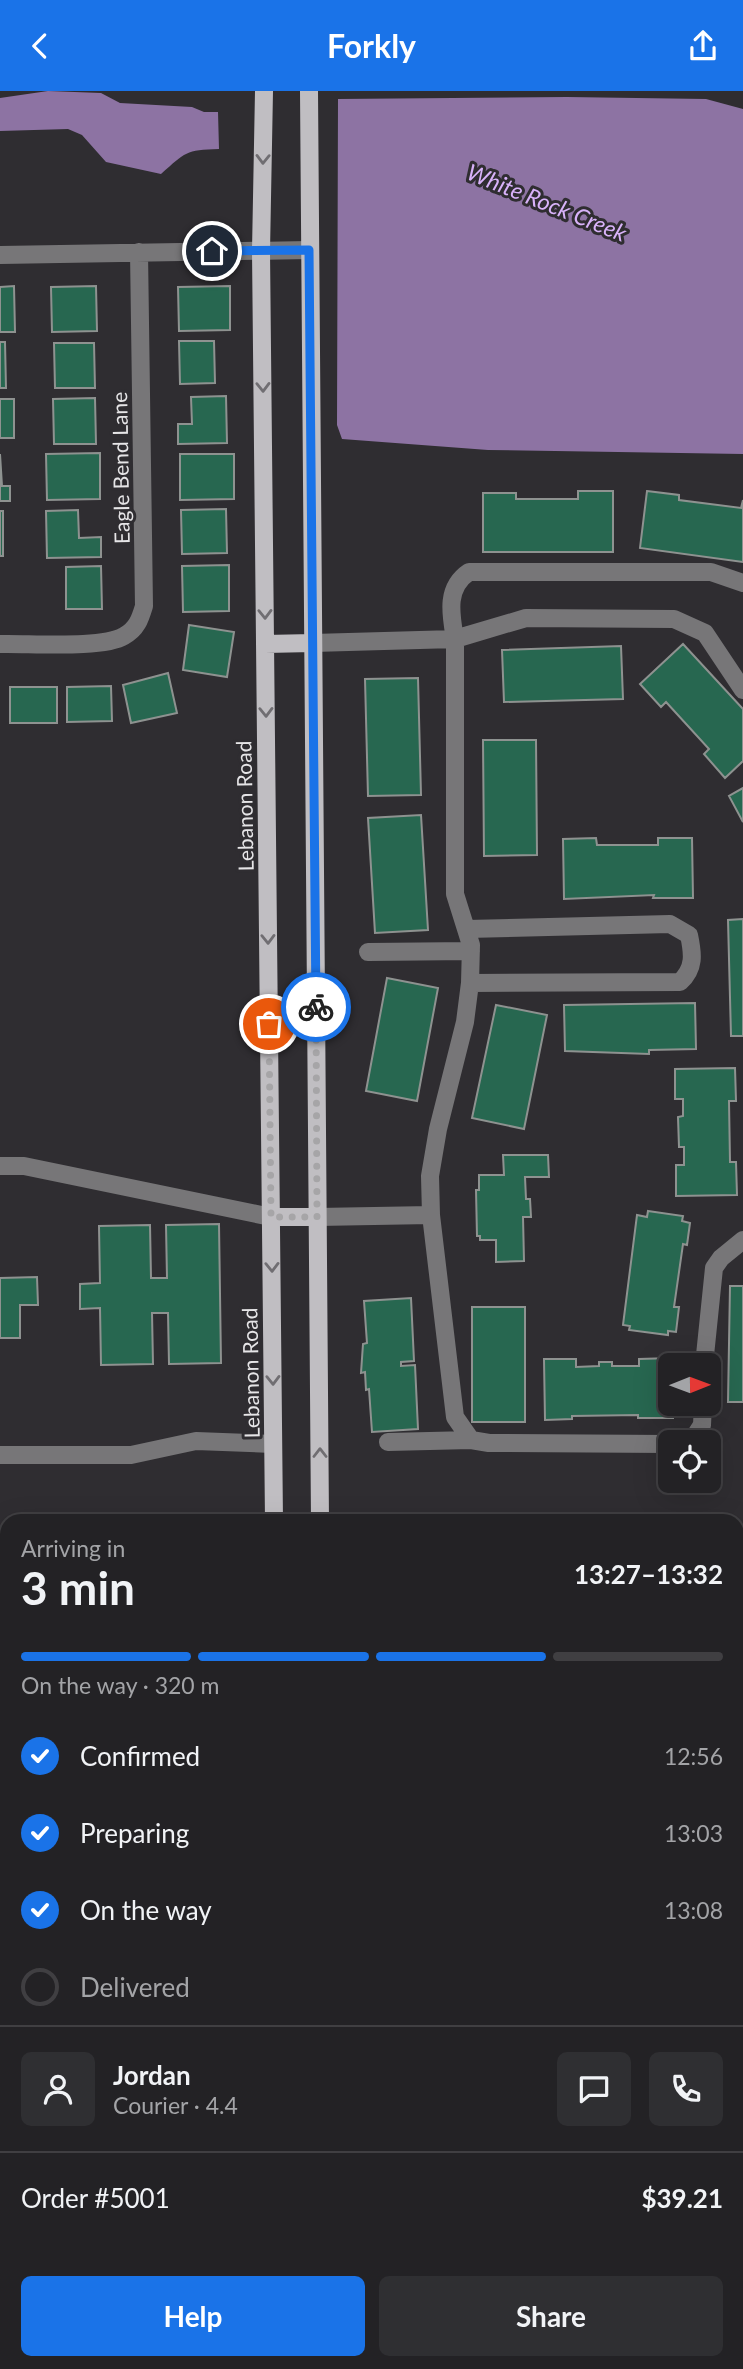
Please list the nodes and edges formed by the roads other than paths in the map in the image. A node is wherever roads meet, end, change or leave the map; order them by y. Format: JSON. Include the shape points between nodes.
{"nodes":[{"id":1,"x":264,"y":91,"type":"edge"},
{"id":2,"x":309,"y":91,"type":"edge"},
{"id":3,"x":309,"y":250,"type":"junction"},
{"id":4,"x":261,"y":251,"type":"junction"},
{"id":5,"x":139,"y":252,"type":"junction"},
{"id":6,"x":0,"y":255,"type":"edge"},
{"id":7,"x":743,"y":583,"type":"edge"},
{"id":8,"x":455,"y":639,"type":"junction"},
{"id":9,"x":313,"y":643,"type":"junction"},
{"id":10,"x":0,"y":644,"type":"edge"},
{"id":11,"x":265,"y":644,"type":"junction"},
{"id":12,"x":743,"y":690,"type":"edge"},
{"id":13,"x":467,"y":929,"type":"junction"},
{"id":14,"x":471,"y":951,"type":"junction"},
{"id":15,"x":368,"y":952,"type":"dead end"},
{"id":16,"x":470,"y":983,"type":"junction"},
{"id":17,"x":0,"y":1166,"type":"edge"},
{"id":18,"x":431,"y":1215,"type":"junction"},
{"id":19,"x":271,"y":1217,"type":"junction"},
{"id":20,"x":317,"y":1217,"type":"junction"},
{"id":21,"x":743,"y":1240,"type":"edge"},
{"id":22,"x":705,"y":1353,"type":"edge"},
{"id":23,"x":471,"y":1440,"type":"junction"},
{"id":24,"x":388,"y":1441,"type":"dead end"},
{"id":25,"x":274,"y":1444,"type":"junction"},
{"id":26,"x":658,"y":1444,"type":"edge"},
{"id":27,"x":0,"y":1455,"type":"edge"},
{"id":28,"x":274,"y":1514,"type":"edge"},
{"id":29,"x":320,"y":1514,"type":"edge"}],
"edges":[{"from":1,"to":4,"type":"main road","name":"Lebanon Road","one_way":true},
{"from":2,"to":3,"type":"main road"},
{"from":3,"to":4,"type":"street"},
{"from":3,"to":9,"type":"main road"},
{"from":4,"to":5,"type":"street"},
{"from":4,"to":11,"type":"main road","name":"Lebanon Road","one_way":true},
{"from":5,"to":6,"type":"street"},
{"from":5,"to":10,"type":"street","name":"Eagle Bend Lane","via":[[144,605],[135,629],[122,638]]},
{"from":7,"to":8,"type":"street","via":[[711,572],[469,572],[455,585],[452,599]]},
{"from":8,"to":9,"type":"street"},
{"from":8,"to":12,"type":"street","via":[[526,618],[674,619],[705,633]]},
{"from":8,"to":13,"type":"street","via":[[455,894]]},
{"from":9,"to":11,"type":"main road"},
{"from":9,"to":20,"type":"main road"},
{"from":11,"to":19,"type":"main road","name":"Lebanon Road","one_way":true},
{"from":13,"to":14,"type":"street"},
{"from":13,"to":16,"type":"street","via":[[670,924],[689,935],[692,951],[692,964],[680,982]]},
{"from":14,"to":15,"type":"street"},
{"from":14,"to":16,"type":"street"},
{"from":16,"to":18,"type":"street","via":[[430,1176]]},
{"from":17,"to":19,"type":"street","via":[[24,1166]]},
{"from":18,"to":20,"type":"street"},
{"from":18,"to":23,"type":"street","via":[[455,1417]]},
{"from":19,"to":20,"type":"main road"},
{"from":19,"to":25,"type":"main road","name":"Lebanon Road","one_way":true},
{"from":29,"to":20,"type":"main road","one_way":true},
{"from":21,"to":22,"type":"street","via":[[714,1268]]},
{"from":23,"to":24,"type":"street"},
{"from":23,"to":26,"type":"street"},
{"from":25,"to":27,"type":"street","via":[[196,1441],[131,1455]]},
{"from":25,"to":28,"type":"main road","name":"Lebanon Road"}]}
